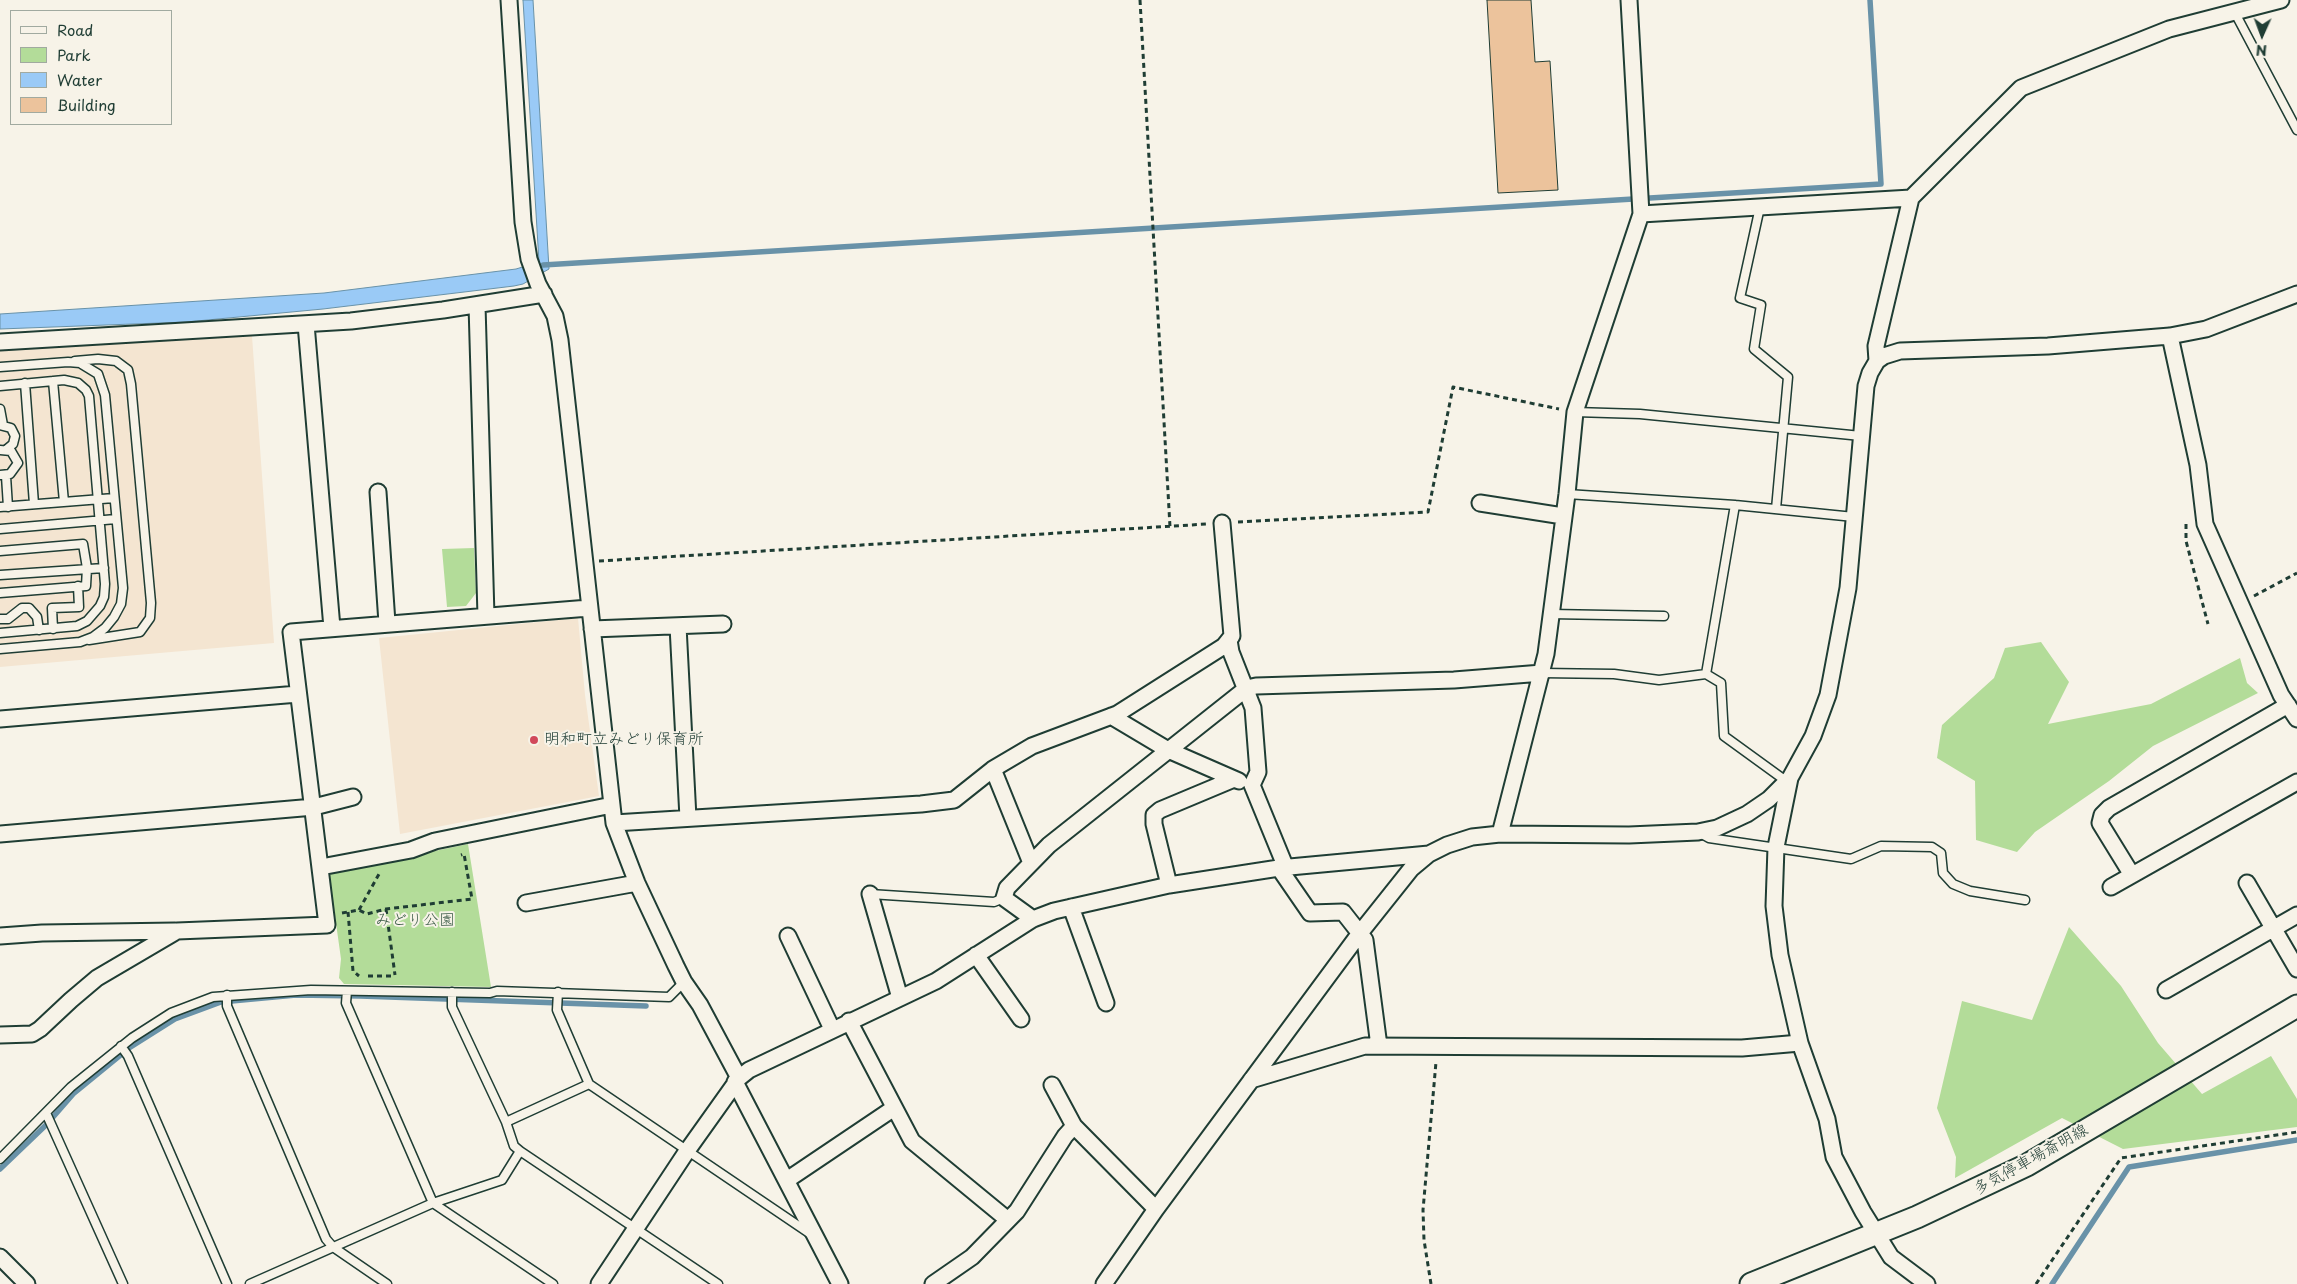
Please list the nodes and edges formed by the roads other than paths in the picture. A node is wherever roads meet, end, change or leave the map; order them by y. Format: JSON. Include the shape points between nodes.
{"nodes":[{"id":1,"x":509,"y":0,"type":"edge"},
{"id":2,"x":1629,"y":0,"type":"edge"},
{"id":3,"x":2281,"y":0,"type":"edge"},
{"id":4,"x":2233,"y":6,"type":"edge"},
{"id":5,"x":2297,"y":130,"type":"edge"},
{"id":6,"x":1911,"y":198,"type":"junction"},
{"id":7,"x":1760,"y":207,"type":"junction"},
{"id":8,"x":1641,"y":213,"type":"junction"},
{"id":9,"x":541,"y":289,"type":"junction"},
{"id":10,"x":2297,"y":294,"type":"edge"},
{"id":11,"x":477,"y":305,"type":"junction"},
{"id":12,"x":306,"y":324,"type":"junction"},
{"id":13,"x":2170,"y":336,"type":"junction"},
{"id":14,"x":0,"y":342,"type":"edge"},
{"id":15,"x":68,"y":362,"type":"junction"},
{"id":16,"x":1877,"y":362,"type":"junction"},
{"id":17,"x":0,"y":367,"type":"edge"},
{"id":18,"x":53,"y":381,"type":"junction"},
{"id":19,"x":25,"y":383,"type":"junction"},
{"id":20,"x":0,"y":386,"type":"edge"},
{"id":21,"x":0,"y":409,"type":"edge"},
{"id":22,"x":1575,"y":412,"type":"junction"},
{"id":23,"x":2,"y":425,"type":"edge"},
{"id":24,"x":1782,"y":428,"type":"junction"},
{"id":25,"x":1860,"y":436,"type":"junction"},
{"id":26,"x":4,"y":450,"type":"edge"},
{"id":27,"x":3,"y":475,"type":"edge"},
{"id":28,"x":378,"y":492,"type":"dead end"},
{"id":29,"x":1566,"y":494,"type":"junction"},
{"id":30,"x":114,"y":498,"type":"junction"},
{"id":31,"x":98,"y":499,"type":"junction"},
{"id":32,"x":64,"y":502,"type":"junction"},
{"id":33,"x":1480,"y":502,"type":"dead end"},
{"id":34,"x":34,"y":504,"type":"junction"},
{"id":35,"x":1735,"y":505,"type":"junction"},
{"id":36,"x":4,"y":507,"type":"edge"},
{"id":37,"x":1776,"y":509,"type":"junction"},
{"id":38,"x":1564,"y":516,"type":"junction"},
{"id":39,"x":1854,"y":517,"type":"junction"},
{"id":40,"x":116,"y":520,"type":"junction"},
{"id":41,"x":100,"y":521,"type":"junction"},
{"id":42,"x":1222,"y":523,"type":"road end"},
{"id":43,"x":0,"y":529,"type":"edge"},
{"id":44,"x":0,"y":551,"type":"edge"},
{"id":45,"x":87,"y":568,"type":"junction"},
{"id":46,"x":104,"y":568,"type":"junction"},
{"id":47,"x":0,"y":575,"type":"edge"},
{"id":48,"x":78,"y":586,"type":"junction"},
{"id":49,"x":0,"y":593,"type":"edge"},
{"id":50,"x":589,"y":608,"type":"junction"},
{"id":51,"x":1550,"y":614,"type":"junction"},
{"id":52,"x":486,"y":616,"type":"junction"},
{"id":53,"x":1664,"y":616,"type":"dead end"},
{"id":54,"x":0,"y":619,"type":"edge"},
{"id":55,"x":387,"y":623,"type":"junction"},
{"id":56,"x":723,"y":624,"type":"dead end"},
{"id":57,"x":678,"y":626,"type":"junction"},
{"id":58,"x":332,"y":628,"type":"junction"},
{"id":59,"x":53,"y":629,"type":"junction"},
{"id":60,"x":592,"y":629,"type":"junction"},
{"id":61,"x":39,"y":630,"type":"junction"},
{"id":62,"x":0,"y":633,"type":"edge"},
{"id":63,"x":84,"y":640,"type":"junction"},
{"id":64,"x":1229,"y":640,"type":"junction"},
{"id":65,"x":0,"y":649,"type":"edge"},
{"id":66,"x":1542,"y":673,"type":"junction"},
{"id":67,"x":1706,"y":674,"type":"junction"},
{"id":68,"x":1247,"y":688,"type":"junction"},
{"id":69,"x":298,"y":694,"type":"junction"},
{"id":70,"x":2288,"y":705,"type":"junction"},
{"id":71,"x":1111,"y":716,"type":"junction"},
{"id":72,"x":0,"y":719,"type":"edge"},
{"id":73,"x":2297,"y":720,"type":"edge"},
{"id":74,"x":1168,"y":750,"type":"junction"},
{"id":75,"x":993,"y":769,"type":"junction"},
{"id":76,"x":1234,"y":779,"type":"junction"},
{"id":77,"x":1788,"y":780,"type":"junction"},
{"id":78,"x":2297,"y":782,"type":"edge"},
{"id":79,"x":1252,"y":785,"type":"junction"},
{"id":80,"x":353,"y":797,"type":"dead end"},
{"id":81,"x":612,"y":805,"type":"junction"},
{"id":82,"x":314,"y":807,"type":"junction"},
{"id":83,"x":688,"y":818,"type":"junction"},
{"id":84,"x":614,"y":823,"type":"junction"},
{"id":85,"x":1698,"y":832,"type":"junction"},
{"id":86,"x":0,"y":834,"type":"edge"},
{"id":87,"x":1500,"y":834,"type":"junction"},
{"id":88,"x":1776,"y":847,"type":"junction"},
{"id":89,"x":1429,"y":854,"type":"junction"},
{"id":90,"x":1031,"y":863,"type":"junction"},
{"id":91,"x":320,"y":867,"type":"junction"},
{"id":92,"x":1283,"y":868,"type":"junction"},
{"id":93,"x":2132,"y":876,"type":"junction"},
{"id":94,"x":637,"y":883,"type":"junction"},
{"id":95,"x":2247,"y":883,"type":"dead end"},
{"id":96,"x":1169,"y":885,"type":"junction"},
{"id":97,"x":2111,"y":887,"type":"dead end"},
{"id":98,"x":870,"y":894,"type":"joint"},
{"id":99,"x":1004,"y":898,"type":"junction"},
{"id":100,"x":2025,"y":900,"type":"dead end"},
{"id":101,"x":526,"y":903,"type":"dead end"},
{"id":102,"x":1070,"y":907,"type":"junction"},
{"id":103,"x":2297,"y":915,"type":"edge"},
{"id":104,"x":1032,"y":919,"type":"junction"},
{"id":105,"x":2274,"y":928,"type":"junction"},
{"id":106,"x":177,"y":931,"type":"junction"},
{"id":107,"x":1360,"y":932,"type":"junction"},
{"id":108,"x":0,"y":936,"type":"edge"},
{"id":109,"x":788,"y":936,"type":"dead end"},
{"id":110,"x":976,"y":955,"type":"junction"},
{"id":111,"x":2297,"y":969,"type":"edge"},
{"id":112,"x":684,"y":982,"type":"junction"},
{"id":113,"x":2166,"y":990,"type":"dead end"},
{"id":114,"x":346,"y":991,"type":"junction"},
{"id":115,"x":452,"y":992,"type":"junction"},
{"id":116,"x":558,"y":992,"type":"junction"},
{"id":117,"x":226,"y":995,"type":"junction"},
{"id":118,"x":900,"y":998,"type":"junction"},
{"id":119,"x":1106,"y":1003,"type":"dead end"},
{"id":120,"x":2297,"y":1006,"type":"edge"},
{"id":121,"x":1021,"y":1019,"type":"dead end"},
{"id":122,"x":849,"y":1021,"type":"junction"},
{"id":123,"x":832,"y":1029,"type":"junction"},
{"id":124,"x":0,"y":1035,"type":"edge"},
{"id":125,"x":1800,"y":1043,"type":"junction"},
{"id":126,"x":122,"y":1046,"type":"junction"},
{"id":127,"x":1379,"y":1046,"type":"junction"},
{"id":128,"x":737,"y":1080,"type":"junction"},
{"id":129,"x":1250,"y":1080,"type":"junction"},
{"id":130,"x":589,"y":1084,"type":"junction"},
{"id":131,"x":1052,"y":1085,"type":"dead end"},
{"id":132,"x":894,"y":1108,"type":"junction"},
{"id":133,"x":46,"y":1113,"type":"junction"},
{"id":134,"x":506,"y":1122,"type":"junction"},
{"id":135,"x":1074,"y":1126,"type":"junction"},
{"id":136,"x":520,"y":1151,"type":"junction"},
{"id":137,"x":687,"y":1151,"type":"junction"},
{"id":138,"x":0,"y":1159,"type":"edge"},
{"id":139,"x":787,"y":1180,"type":"junction"},
{"id":140,"x":432,"y":1203,"type":"junction"},
{"id":141,"x":1156,"y":1209,"type":"junction"},
{"id":142,"x":1008,"y":1220,"type":"junction"},
{"id":143,"x":636,"y":1229,"type":"junction"},
{"id":144,"x":1877,"y":1234,"type":"junction"},
{"id":145,"x":818,"y":1239,"type":"junction"},
{"id":146,"x":333,"y":1248,"type":"junction"},
{"id":147,"x":0,"y":1257,"type":"edge"},
{"id":148,"x":27,"y":1284,"type":"edge"},
{"id":149,"x":122,"y":1284,"type":"edge"},
{"id":150,"x":227,"y":1284,"type":"edge"},
{"id":151,"x":250,"y":1284,"type":"edge"},
{"id":152,"x":387,"y":1284,"type":"edge"},
{"id":153,"x":552,"y":1284,"type":"edge"},
{"id":154,"x":599,"y":1284,"type":"edge"},
{"id":155,"x":718,"y":1284,"type":"edge"},
{"id":156,"x":840,"y":1284,"type":"edge"},
{"id":157,"x":933,"y":1284,"type":"edge"},
{"id":158,"x":1104,"y":1284,"type":"edge"},
{"id":159,"x":1751,"y":1284,"type":"edge"},
{"id":160,"x":1927,"y":1284,"type":"edge"}],
"edges":[{"from":1,"to":9,"type":"street","via":[[523,222],[529,259]]},
{"from":2,"to":8,"type":"street"},
{"from":3,"to":4,"type":"street"},
{"from":4,"to":5,"type":"lane"},
{"from":4,"to":6,"type":"street","via":[[2021,88]]},
{"from":6,"to":7,"type":"street"},
{"from":6,"to":16,"type":"street","via":[[1876,346]]},
{"from":7,"to":8,"type":"street"},
{"from":7,"to":24,"type":"lane","via":[[1740,298],[1761,305],[1754,349],[1788,377]]},
{"from":8,"to":22,"type":"street"},
{"from":9,"to":11,"type":"street"},
{"from":9,"to":50,"type":"street","via":[[555,316],[560,340]]},
{"from":10,"to":13,"type":"street","via":[[2206,329]]},
{"from":11,"to":12,"type":"street","via":[[378,319]]},
{"from":11,"to":52,"type":"street"},
{"from":12,"to":14,"type":"street"},
{"from":12,"to":58,"type":"street"},
{"from":13,"to":16,"type":"street","via":[[2048,346],[1900,351]]},
{"from":13,"to":70,"type":"street","via":[[2198,465],[2205,524]]},
{"from":15,"to":17,"type":"lane"},
{"from":15,"to":30,"type":"lane","via":[[92,369],[103,384]]},
{"from":15,"to":63,"type":"lane","via":[[116,361],[128,370],[151,603],[150,618],[140,632]]},
{"from":16,"to":25,"type":"street","via":[[1866,386]]},
{"from":18,"to":19,"type":"lane"},
{"from":18,"to":31,"type":"lane","via":[[78,383],[89,396]]},
{"from":18,"to":32,"type":"lane"},
{"from":19,"to":20,"type":"lane"},
{"from":19,"to":34,"type":"lane"},
{"from":21,"to":23,"type":"lane"},
{"from":22,"to":24,"type":"lane","via":[[1650,415]]},
{"from":22,"to":29,"type":"street"},
{"from":23,"to":26,"type":"lane","via":[[11,428],[15,436],[13,444]]},
{"from":24,"to":25,"type":"lane"},
{"from":24,"to":37,"type":"lane"},
{"from":25,"to":39,"type":"street"},
{"from":26,"to":27,"type":"lane","via":[[15,454],[18,463],[14,472]]},
{"from":27,"to":36,"type":"lane"},
{"from":28,"to":55,"type":"street"},
{"from":29,"to":35,"type":"lane"},
{"from":29,"to":38,"type":"street"},
{"from":30,"to":31,"type":"lane"},
{"from":30,"to":40,"type":"lane"},
{"from":31,"to":32,"type":"lane"},
{"from":31,"to":41,"type":"lane"},
{"from":32,"to":34,"type":"lane"},
{"from":33,"to":38,"type":"street"},
{"from":34,"to":36,"type":"lane"},
{"from":35,"to":37,"type":"lane"},
{"from":35,"to":67,"type":"lane"},
{"from":37,"to":39,"type":"lane"},
{"from":38,"to":51,"type":"street"},
{"from":39,"to":77,"type":"street","via":[[1848,588],[1828,695],[1813,736]]},
{"from":40,"to":41,"type":"lane"},
{"from":40,"to":63,"type":"lane","via":[[123,588],[121,604],[105,628]]},
{"from":41,"to":43,"type":"lane"},
{"from":41,"to":46,"type":"lane"},
{"from":42,"to":64,"type":"street","via":[[1232,636]]},
{"from":44,"to":45,"type":"lane","via":[[84,544]]},
{"from":45,"to":46,"type":"lane"},
{"from":45,"to":47,"type":"lane"},
{"from":45,"to":48,"type":"lane","via":[[86,586]]},
{"from":46,"to":59,"type":"lane","via":[[104,597],[94,615],[77,626]]},
{"from":48,"to":49,"type":"lane"},
{"from":48,"to":59,"type":"lane","via":[[79,607],[52,608]]},
{"from":50,"to":52,"type":"street"},
{"from":50,"to":60,"type":"street"},
{"from":51,"to":53,"type":"lane"},
{"from":51,"to":66,"type":"street"},
{"from":52,"to":55,"type":"street"},
{"from":54,"to":61,"type":"lane","via":[[8,619],[22,608],[29,608],[37,617]]},
{"from":55,"to":58,"type":"street"},
{"from":56,"to":57,"type":"street"},
{"from":57,"to":60,"type":"street"},
{"from":57,"to":83,"type":"street"},
{"from":58,"to":69,"type":"street","via":[[291,632]]},
{"from":59,"to":61,"type":"lane"},
{"from":60,"to":81,"type":"street"},
{"from":61,"to":62,"type":"lane"},
{"from":63,"to":65,"type":"lane"},
{"from":64,"to":68,"type":"street"},
{"from":64,"to":71,"type":"street"},
{"from":66,"to":67,"type":"lane","via":[[1614,674],[1659,680]]},
{"from":66,"to":68,"type":"street","via":[[1454,680]]},
{"from":66,"to":87,"type":"street"},
{"from":67,"to":77,"type":"lane","via":[[1721,683],[1724,736]]},
{"from":68,"to":74,"type":"street"},
{"from":68,"to":79,"type":"street","via":[[1253,708],[1258,772]]},
{"from":69,"to":72,"type":"street"},
{"from":69,"to":82,"type":"street"},
{"from":70,"to":73,"type":"street"},
{"from":70,"to":93,"type":"street","via":[[2108,808],[2100,823]]},
{"from":71,"to":74,"type":"street"},
{"from":71,"to":75,"type":"street","via":[[1032,746]]},
{"from":74,"to":76,"type":"street"},
{"from":74,"to":90,"type":"street"},
{"from":75,"to":83,"type":"street","via":[[954,800]]},
{"from":75,"to":90,"type":"street"},
{"from":76,"to":79,"type":"street"},
{"from":76,"to":96,"type":"street","via":[[1154,815]]},
{"from":77,"to":85,"type":"street","via":[[1770,799],[1747,814]]},
{"from":77,"to":88,"type":"street"},
{"from":78,"to":93,"type":"street"},
{"from":79,"to":92,"type":"street"},
{"from":80,"to":82,"type":"street"},
{"from":81,"to":84,"type":"street"},
{"from":81,"to":91,"type":"street"},
{"from":82,"to":86,"type":"street"},
{"from":82,"to":91,"type":"street"},
{"from":83,"to":84,"type":"street"},
{"from":84,"to":94,"type":"street"},
{"from":85,"to":87,"type":"street"},
{"from":85,"to":88,"type":"lane","via":[[1709,838]]},
{"from":87,"to":89,"type":"street","via":[[1472,837]]},
{"from":88,"to":100,"type":"lane","via":[[1851,859],[1882,846],[1932,846],[1941,853],[1943,873],[1953,884],[1970,891]]},
{"from":88,"to":125,"type":"street","via":[[1774,906],[1780,955]]},
{"from":89,"to":92,"type":"street"},
{"from":89,"to":107,"type":"street","via":[[1411,869]]},
{"from":90,"to":99,"type":"street","via":[[1007,888]]},
{"from":91,"to":106,"type":"street","via":[[327,925]]},
{"from":92,"to":96,"type":"street"},
{"from":92,"to":107,"type":"street","via":[[1310,913],[1343,912]]},
{"from":93,"to":97,"type":"street"},
{"from":94,"to":101,"type":"street"},
{"from":94,"to":112,"type":"street"},
{"from":95,"to":105,"type":"street"},
{"from":96,"to":102,"type":"street"},
{"from":98,"to":99,"type":"lane","via":[[994,902]]},
{"from":98,"to":118,"type":"street"},
{"from":99,"to":104,"type":"street"},
{"from":102,"to":104,"type":"street"},
{"from":102,"to":119,"type":"street"},
{"from":103,"to":105,"type":"street"},
{"from":104,"to":110,"type":"street"},
{"from":105,"to":111,"type":"street"},
{"from":105,"to":113,"type":"street"},
{"from":106,"to":108,"type":"street"},
{"from":106,"to":124,"type":"street","via":[[97,978],[32,1034]]},
{"from":107,"to":127,"type":"street","via":[[1365,940]]},
{"from":107,"to":129,"type":"street"},
{"from":109,"to":123,"type":"street"},
{"from":110,"to":118,"type":"street","via":[[936,981]]},
{"from":110,"to":121,"type":"street"},
{"from":112,"to":116,"type":"lane","via":[[669,997]]},
{"from":112,"to":128,"type":"street","via":[[700,1005]]},
{"from":114,"to":115,"type":"lane"},
{"from":114,"to":117,"type":"lane"},
{"from":114,"to":140,"type":"lane","via":[[346,1003]]},
{"from":115,"to":116,"type":"lane"},
{"from":115,"to":134,"type":"lane","via":[[452,1007]]},
{"from":116,"to":130,"type":"lane","via":[[557,1010]]},
{"from":117,"to":126,"type":"lane","via":[[171,1013]]},
{"from":117,"to":146,"type":"lane","via":[[227,1006],[326,1239]]},
{"from":118,"to":122,"type":"street"},
{"from":120,"to":144,"type":"main road","name":"多気停車場斎明線","via":[[2027,1165]]},
{"from":122,"to":123,"type":"street"},
{"from":122,"to":132,"type":"street"},
{"from":123,"to":128,"type":"street","via":[[748,1070]]},
{"from":125,"to":127,"type":"street","via":[[1742,1048]]},
{"from":125,"to":144,"type":"street","via":[[1826,1119],[1834,1157]]},
{"from":126,"to":133,"type":"lane","via":[[91,1069]]},
{"from":126,"to":150,"type":"lane"},
{"from":127,"to":129,"type":"street","via":[[1365,1046]]},
{"from":128,"to":137,"type":"street"},
{"from":128,"to":139,"type":"street"},
{"from":129,"to":141,"type":"street"},
{"from":130,"to":134,"type":"lane"},
{"from":130,"to":137,"type":"lane"},
{"from":131,"to":135,"type":"street"},
{"from":132,"to":139,"type":"street"},
{"from":132,"to":142,"type":"street","via":[[912,1141]]},
{"from":133,"to":138,"type":"lane"},
{"from":133,"to":149,"type":"lane"},
{"from":134,"to":136,"type":"lane","via":[[514,1146]]},
{"from":135,"to":141,"type":"street"},
{"from":135,"to":142,"type":"street","via":[[1017,1212]]},
{"from":136,"to":140,"type":"lane","via":[[502,1180]]},
{"from":136,"to":143,"type":"lane"},
{"from":137,"to":143,"type":"street"},
{"from":137,"to":145,"type":"lane"},
{"from":139,"to":145,"type":"street"},
{"from":140,"to":146,"type":"lane"},
{"from":140,"to":153,"type":"lane"},
{"from":141,"to":158,"type":"street"},
{"from":142,"to":157,"type":"street","via":[[972,1257]]},
{"from":143,"to":154,"type":"street"},
{"from":143,"to":155,"type":"lane"},
{"from":144,"to":159,"type":"main road","name":"多気停車場斎明線"},
{"from":144,"to":160,"type":"street","via":[[1891,1257]]},
{"from":145,"to":156,"type":"street"},
{"from":146,"to":151,"type":"lane"},
{"from":146,"to":152,"type":"lane"},
{"from":147,"to":148,"type":"street"}]}
